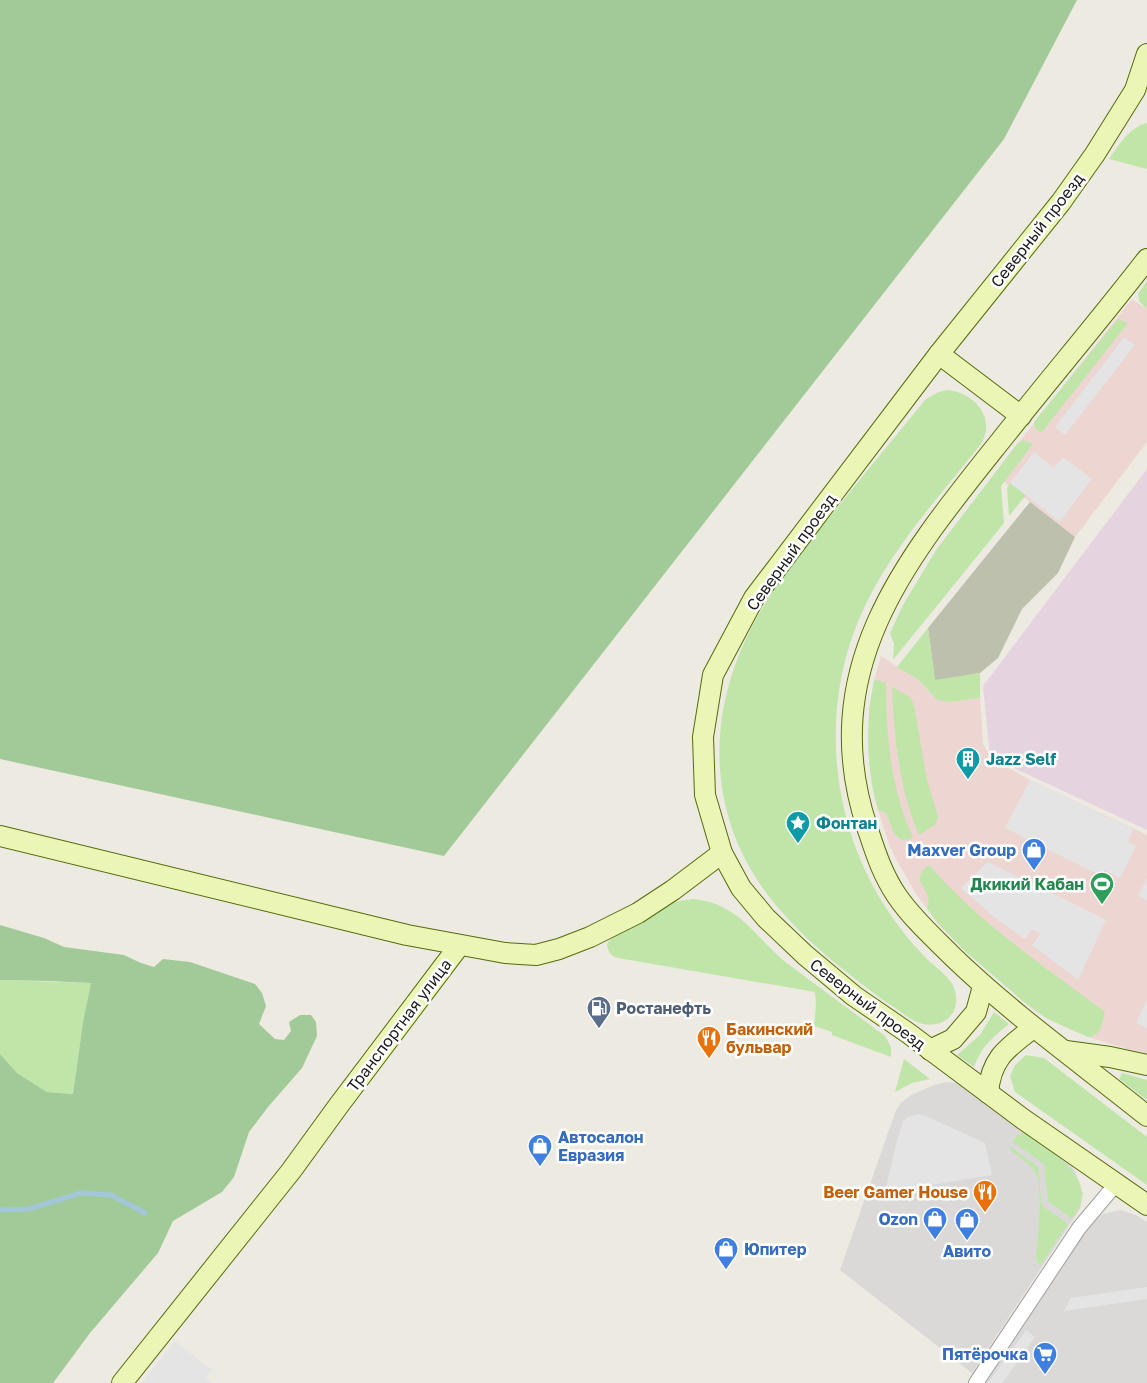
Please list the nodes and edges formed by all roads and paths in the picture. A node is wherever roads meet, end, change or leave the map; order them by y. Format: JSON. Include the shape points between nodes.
{"nodes":[{"id":1,"x":1147,"y":54,"type":"edge"},
{"id":2,"x":1141,"y":93,"type":"edge"},
{"id":3,"x":1147,"y":259,"type":"edge"},
{"id":4,"x":939,"y":354,"type":"junction"},
{"id":5,"x":1020,"y":416,"type":"junction"},
{"id":6,"x":0,"y":836,"type":"edge"},
{"id":7,"x":722,"y":853,"type":"junction"},
{"id":8,"x":460,"y":946,"type":"junction"},
{"id":9,"x":983,"y":986,"type":"junction"},
{"id":10,"x":1033,"y":1028,"type":"junction"},
{"id":11,"x":930,"y":1050,"type":"junction"},
{"id":12,"x":1064,"y":1050,"type":"junction"},
{"id":13,"x":1147,"y":1065,"type":"edge"},
{"id":14,"x":988,"y":1093,"type":"junction"},
{"id":15,"x":1147,"y":1116,"type":"edge"},
{"id":16,"x":1116,"y":1184,"type":"junction"},
{"id":17,"x":1147,"y":1205,"type":"edge"},
{"id":18,"x":122,"y":1383,"type":"edge"},
{"id":19,"x":976,"y":1383,"type":"edge"}],
"edges":[{"from":1,"to":2,"type":"main road","name":"Северный проезд"},
{"from":2,"to":4,"type":"main road","name":"Северный проезд","via":[[1061,202]]},
{"from":3,"to":5,"type":"main road"},
{"from":4,"to":5,"type":"main road"},
{"from":4,"to":7,"type":"main road","name":"Северный проезд","via":[[754,598],[713,675],[703,736],[705,795]]},
{"from":5,"to":9,"type":"main road","via":[[942,514],[898,580],[863,657],[852,734],[856,784],[882,871],[918,923]]},
{"from":6,"to":8,"type":"main road","name":"Транспортная улица","via":[[407,936]]},
{"from":7,"to":8,"type":"main road","via":[[638,913],[559,949],[536,955],[505,954]]},
{"from":7,"to":11,"type":"main road","name":"Северный проезд","via":[[741,888],[798,949],[854,996]]},
{"from":8,"to":18,"type":"main road","name":"Транспортная улица","via":[[291,1171]]},
{"from":9,"to":10,"type":"main road"},
{"from":9,"to":11,"type":"main road","via":[[976,1012],[953,1039]]},
{"from":10,"to":12,"type":"main road"},
{"from":10,"to":14,"type":"main road","via":[[1011,1044],[995,1062]]},
{"from":11,"to":14,"type":"main road","name":"Северный проезд"},
{"from":12,"to":13,"type":"main road"},
{"from":12,"to":15,"type":"main road"},
{"from":14,"to":16,"type":"main road","name":"Северный проезд"},
{"from":16,"to":17,"type":"main road","name":"Северный проезд"},
{"from":16,"to":19,"type":"street","via":[[1079,1228]]}]}
